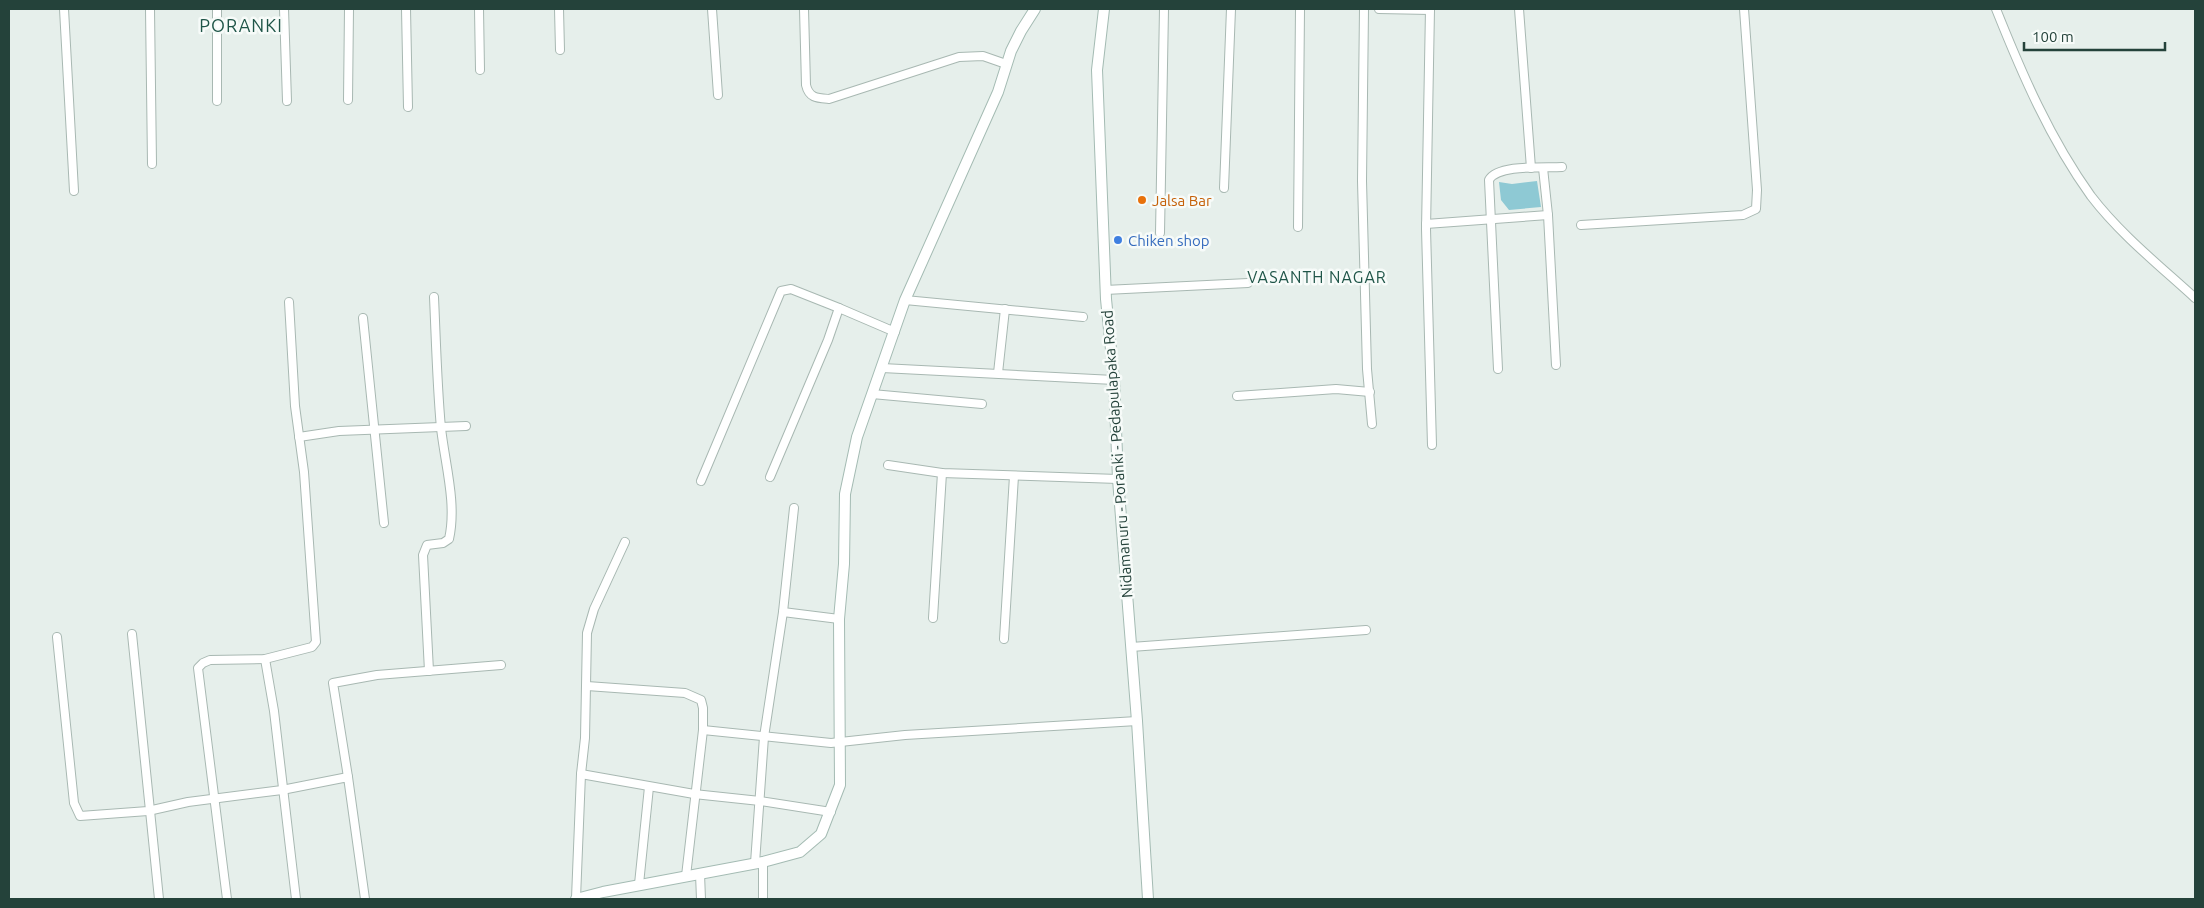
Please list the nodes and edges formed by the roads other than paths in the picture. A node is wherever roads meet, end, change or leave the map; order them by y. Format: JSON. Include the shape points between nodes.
{"nodes":[{"id":1,"x":64,"y":9,"type":"edge"},
{"id":2,"x":150,"y":9,"type":"edge"},
{"id":3,"x":218,"y":9,"type":"edge"},
{"id":4,"x":284,"y":9,"type":"edge"},
{"id":5,"x":349,"y":9,"type":"edge"},
{"id":6,"x":406,"y":9,"type":"edge"},
{"id":7,"x":480,"y":9,"type":"edge"},
{"id":8,"x":559,"y":9,"type":"edge"},
{"id":9,"x":712,"y":9,"type":"edge"},
{"id":10,"x":804,"y":9,"type":"edge"},
{"id":11,"x":1035,"y":9,"type":"edge"},
{"id":12,"x":1104,"y":9,"type":"edge"},
{"id":13,"x":1164,"y":9,"type":"edge"},
{"id":14,"x":1231,"y":9,"type":"edge"},
{"id":15,"x":1300,"y":9,"type":"edge"},
{"id":16,"x":1364,"y":9,"type":"edge"},
{"id":17,"x":1379,"y":9,"type":"edge"},
{"id":18,"x":1520,"y":9,"type":"edge"},
{"id":19,"x":1744,"y":9,"type":"edge"},
{"id":20,"x":1996,"y":9,"type":"edge"},
{"id":21,"x":1430,"y":10,"type":"edge"},
{"id":22,"x":560,"y":50,"type":"dead end"},
{"id":23,"x":1006,"y":64,"type":"junction"},
{"id":24,"x":480,"y":70,"type":"dead end"},
{"id":25,"x":718,"y":95,"type":"dead end"},
{"id":26,"x":348,"y":100,"type":"dead end"},
{"id":27,"x":217,"y":101,"type":"dead end"},
{"id":28,"x":287,"y":101,"type":"dead end"},
{"id":29,"x":408,"y":107,"type":"dead end"},
{"id":30,"x":152,"y":164,"type":"dead end"},
{"id":31,"x":1562,"y":167,"type":"dead end"},
{"id":32,"x":1531,"y":168,"type":"junction"},
{"id":33,"x":1543,"y":168,"type":"junction"},
{"id":34,"x":1224,"y":188,"type":"dead end"},
{"id":35,"x":74,"y":191,"type":"dead end"},
{"id":36,"x":1548,"y":215,"type":"junction"},
{"id":37,"x":1491,"y":218,"type":"junction"},
{"id":38,"x":1426,"y":224,"type":"junction"},
{"id":39,"x":1581,"y":225,"type":"dead end"},
{"id":40,"x":1298,"y":227,"type":"dead end"},
{"id":41,"x":1160,"y":233,"type":"dead end"},
{"id":42,"x":1248,"y":283,"type":"dead end"},
{"id":43,"x":1105,"y":290,"type":"junction"},
{"id":44,"x":434,"y":297,"type":"dead end"},
{"id":45,"x":2195,"y":298,"type":"edge"},
{"id":46,"x":905,"y":300,"type":"junction"},
{"id":47,"x":289,"y":302,"type":"dead end"},
{"id":48,"x":839,"y":308,"type":"junction"},
{"id":49,"x":1005,"y":309,"type":"junction"},
{"id":50,"x":1083,"y":317,"type":"dead end"},
{"id":51,"x":363,"y":318,"type":"dead end"},
{"id":52,"x":895,"y":332,"type":"junction"},
{"id":53,"x":1556,"y":365,"type":"dead end"},
{"id":54,"x":882,"y":368,"type":"junction"},
{"id":55,"x":1498,"y":369,"type":"dead end"},
{"id":56,"x":998,"y":373,"type":"junction"},
{"id":57,"x":1114,"y":380,"type":"junction"},
{"id":58,"x":1370,"y":392,"type":"junction"},
{"id":59,"x":872,"y":394,"type":"junction"},
{"id":60,"x":1236,"y":396,"type":"dead end"},
{"id":61,"x":982,"y":404,"type":"dead end"},
{"id":62,"x":1372,"y":424,"type":"dead end"},
{"id":63,"x":466,"y":426,"type":"dead end"},
{"id":64,"x":441,"y":427,"type":"junction"},
{"id":65,"x":374,"y":430,"type":"junction"},
{"id":66,"x":298,"y":437,"type":"junction"},
{"id":67,"x":1432,"y":445,"type":"dead end"},
{"id":68,"x":888,"y":465,"type":"dead end"},
{"id":69,"x":942,"y":472,"type":"junction"},
{"id":70,"x":1014,"y":476,"type":"junction"},
{"id":71,"x":770,"y":477,"type":"dead end"},
{"id":72,"x":1118,"y":479,"type":"junction"},
{"id":73,"x":701,"y":481,"type":"dead end"},
{"id":74,"x":794,"y":508,"type":"dead end"},
{"id":75,"x":384,"y":523,"type":"dead end"},
{"id":76,"x":626,"y":542,"type":"dead end"},
{"id":77,"x":783,"y":612,"type":"junction"},
{"id":78,"x":933,"y":618,"type":"dead end"},
{"id":79,"x":839,"y":619,"type":"junction"},
{"id":80,"x":1366,"y":630,"type":"dead end"},
{"id":81,"x":132,"y":634,"type":"dead end"},
{"id":82,"x":57,"y":637,"type":"dead end"},
{"id":83,"x":1004,"y":640,"type":"dead end"},
{"id":84,"x":1131,"y":648,"type":"junction"},
{"id":85,"x":265,"y":659,"type":"junction"},
{"id":86,"x":500,"y":665,"type":"dead end"},
{"id":87,"x":428,"y":671,"type":"junction"},
{"id":88,"x":587,"y":686,"type":"junction"},
{"id":89,"x":1137,"y":721,"type":"junction"},
{"id":90,"x":703,"y":730,"type":"junction"},
{"id":91,"x":764,"y":737,"type":"junction"},
{"id":92,"x":842,"y":742,"type":"junction"},
{"id":93,"x":581,"y":774,"type":"junction"},
{"id":94,"x":348,"y":777,"type":"junction"},
{"id":95,"x":649,"y":787,"type":"junction"},
{"id":96,"x":282,"y":790,"type":"junction"},
{"id":97,"x":694,"y":794,"type":"junction"},
{"id":98,"x":217,"y":800,"type":"junction"},
{"id":99,"x":760,"y":801,"type":"junction"},
{"id":100,"x":148,"y":811,"type":"junction"},
{"id":101,"x":831,"y":812,"type":"junction"},
{"id":102,"x":759,"y":862,"type":"junction"},
{"id":103,"x":700,"y":874,"type":"junction"},
{"id":104,"x":686,"y":876,"type":"junction"},
{"id":105,"x":639,"y":884,"type":"junction"},
{"id":106,"x":576,"y":898,"type":"edge"},
{"id":107,"x":159,"y":899,"type":"edge"},
{"id":108,"x":228,"y":899,"type":"edge"},
{"id":109,"x":296,"y":899,"type":"edge"},
{"id":110,"x":365,"y":899,"type":"edge"},
{"id":111,"x":701,"y":899,"type":"edge"},
{"id":112,"x":763,"y":899,"type":"edge"},
{"id":113,"x":1148,"y":899,"type":"edge"}],
"edges":[{"from":1,"to":35,"type":"street"},
{"from":2,"to":30,"type":"street"},
{"from":3,"to":27,"type":"street"},
{"from":4,"to":28,"type":"street"},
{"from":5,"to":26,"type":"street"},
{"from":6,"to":29,"type":"street"},
{"from":7,"to":24,"type":"street"},
{"from":8,"to":22,"type":"street"},
{"from":9,"to":25,"type":"street"},
{"from":10,"to":23,"type":"street","via":[[806,85],[812,96],[829,98],[912,74],[959,56],[983,56]]},
{"from":11,"to":23,"type":"street","via":[[1020,31]]},
{"from":12,"to":43,"type":"street","name":"Nidamanuru - Poranki - Pedapulapaka Road","via":[[1097,70]]},
{"from":13,"to":41,"type":"street"},
{"from":14,"to":34,"type":"street"},
{"from":15,"to":40,"type":"street"},
{"from":16,"to":58,"type":"street","via":[[1362,181]]},
{"from":17,"to":21,"type":"street"},
{"from":18,"to":32,"type":"street"},
{"from":19,"to":39,"type":"street","via":[[1756,209],[1743,215]]},
{"from":20,"to":45,"type":"street","via":[[2040,110],[2092,198]]},
{"from":21,"to":38,"type":"street"},
{"from":23,"to":46,"type":"street","via":[[998,92]]},
{"from":31,"to":33,"type":"street"},
{"from":32,"to":33,"type":"street"},
{"from":32,"to":37,"type":"street","via":[[1506,169],[1492,175],[1489,180]]},
{"from":33,"to":36,"type":"street"},
{"from":36,"to":37,"type":"street"},
{"from":36,"to":53,"type":"street"},
{"from":37,"to":38,"type":"street"},
{"from":37,"to":55,"type":"street"},
{"from":38,"to":67,"type":"street"},
{"from":42,"to":43,"type":"street"},
{"from":43,"to":57,"type":"street","name":"Nidamanuru - Poranki - Pedapulapaka Road"},
{"from":44,"to":64,"type":"street"},
{"from":46,"to":49,"type":"street"},
{"from":46,"to":52,"type":"street"},
{"from":47,"to":66,"type":"street"},
{"from":48,"to":52,"type":"street"},
{"from":48,"to":71,"type":"street"},
{"from":48,"to":73,"type":"street","via":[[792,289],[781,291]]},
{"from":49,"to":50,"type":"street"},
{"from":49,"to":56,"type":"street"},
{"from":51,"to":65,"type":"street"},
{"from":52,"to":54,"type":"street"},
{"from":54,"to":56,"type":"street"},
{"from":54,"to":59,"type":"street"},
{"from":56,"to":57,"type":"street"},
{"from":57,"to":72,"type":"street","name":"Nidamanuru - Poranki - Pedapulapaka Road"},
{"from":58,"to":60,"type":"street","via":[[1336,389]]},
{"from":58,"to":62,"type":"street"},
{"from":59,"to":61,"type":"street"},
{"from":59,"to":79,"type":"street","via":[[857,437],[846,494]]},
{"from":63,"to":64,"type":"street"},
{"from":64,"to":65,"type":"street"},
{"from":64,"to":87,"type":"street","via":[[451,504],[451,533],[450,539],[443,543],[427,545],[423,555]]},
{"from":65,"to":66,"type":"street"},
{"from":65,"to":75,"type":"street"},
{"from":66,"to":85,"type":"street","via":[[304,472],[316,642],[312,647]]},
{"from":68,"to":69,"type":"street"},
{"from":69,"to":70,"type":"street"},
{"from":69,"to":78,"type":"street"},
{"from":70,"to":72,"type":"street"},
{"from":70,"to":83,"type":"street"},
{"from":72,"to":84,"type":"street","name":"Nidamanuru - Poranki - Pedapulapaka Road"},
{"from":74,"to":77,"type":"street"},
{"from":76,"to":88,"type":"street","via":[[594,609],[587,633]]},
{"from":77,"to":79,"type":"street"},
{"from":77,"to":91,"type":"street"},
{"from":79,"to":92,"type":"street"},
{"from":80,"to":84,"type":"street"},
{"from":81,"to":100,"type":"street"},
{"from":82,"to":100,"type":"street","via":[[64,725],[76,811],[80,816]]},
{"from":84,"to":89,"type":"street","name":"Nidamanuru - Poranki - Pedapulapaka Road"},
{"from":85,"to":96,"type":"street"},
{"from":85,"to":98,"type":"street","via":[[210,660],[198,668]]},
{"from":86,"to":87,"type":"street"},
{"from":87,"to":94,"type":"street","via":[[377,674],[333,683]]},
{"from":88,"to":90,"type":"street","via":[[686,692],[701,700]]},
{"from":88,"to":93,"type":"street","via":[[586,738]]},
{"from":89,"to":92,"type":"street","via":[[905,735]]},
{"from":89,"to":113,"type":"street","name":"Nidamanuru - Poranki - Pedapulapaka Road"},
{"from":90,"to":91,"type":"street"},
{"from":90,"to":97,"type":"street"},
{"from":91,"to":92,"type":"street"},
{"from":91,"to":99,"type":"street"},
{"from":92,"to":101,"type":"street","via":[[840,785]]},
{"from":93,"to":95,"type":"street"},
{"from":93,"to":106,"type":"street"},
{"from":94,"to":96,"type":"street"},
{"from":94,"to":110,"type":"street"},
{"from":95,"to":97,"type":"street"},
{"from":95,"to":105,"type":"street"},
{"from":96,"to":98,"type":"street"},
{"from":96,"to":109,"type":"street"},
{"from":97,"to":99,"type":"street"},
{"from":97,"to":104,"type":"street"},
{"from":98,"to":100,"type":"street","via":[[188,802]]},
{"from":98,"to":108,"type":"street"},
{"from":99,"to":101,"type":"street"},
{"from":99,"to":102,"type":"street"},
{"from":100,"to":107,"type":"street"},
{"from":101,"to":102,"type":"street","via":[[821,834],[800,852]]},
{"from":102,"to":103,"type":"street"},
{"from":102,"to":112,"type":"street"},
{"from":103,"to":104,"type":"street"},
{"from":103,"to":111,"type":"street"},
{"from":104,"to":105,"type":"street"},
{"from":105,"to":106,"type":"street"}]}
